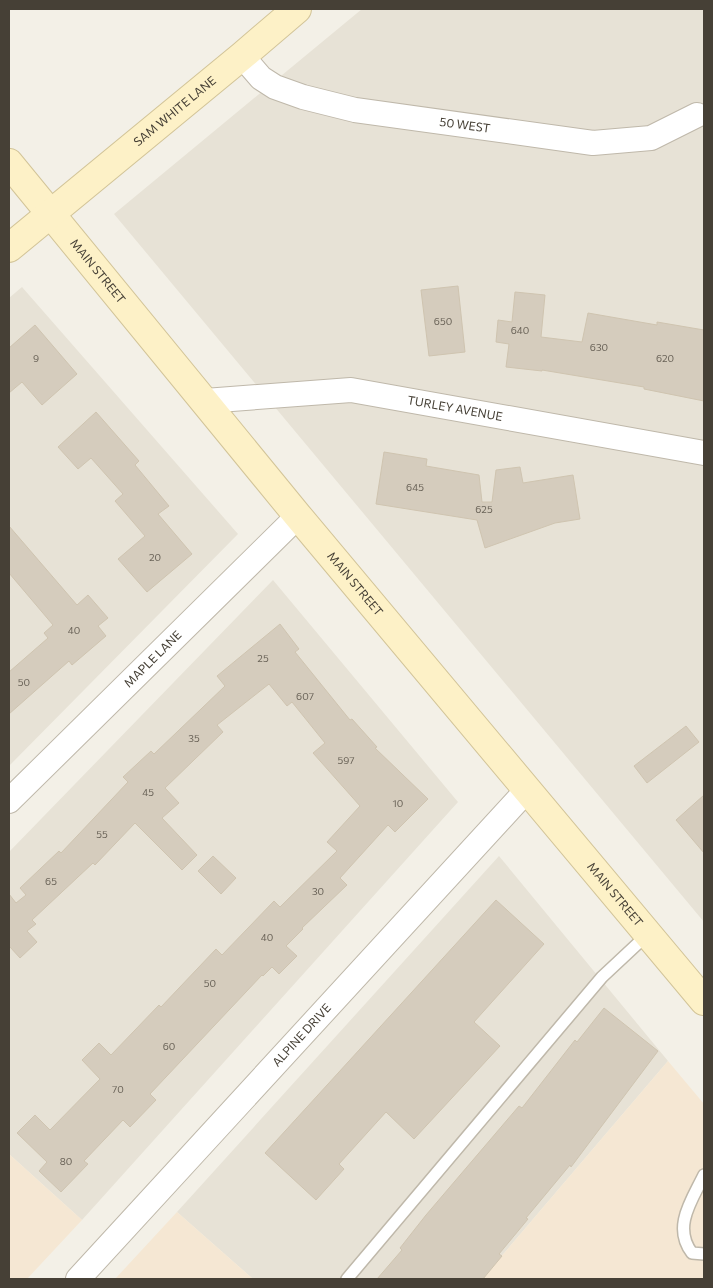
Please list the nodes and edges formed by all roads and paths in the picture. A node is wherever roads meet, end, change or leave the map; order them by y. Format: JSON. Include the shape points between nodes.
{"nodes":[{"id":1,"x":297,"y":9,"type":"edge"},
{"id":2,"x":242,"y":56,"type":"junction"},
{"id":3,"x":697,"y":116,"type":"dead end"},
{"id":4,"x":9,"y":163,"type":"edge"},
{"id":5,"x":51,"y":213,"type":"junction"},
{"id":6,"x":9,"y":248,"type":"edge"},
{"id":7,"x":205,"y":401,"type":"junction"},
{"id":8,"x":704,"y":453,"type":"edge"},
{"id":9,"x":298,"y":516,"type":"junction"},
{"id":10,"x":527,"y":790,"type":"junction"},
{"id":11,"x":9,"y":801,"type":"edge"},
{"id":12,"x":648,"y":934,"type":"junction"},
{"id":13,"x":704,"y":1001,"type":"edge"},
{"id":14,"x":704,"y":1175,"type":"edge"},
{"id":15,"x":704,"y":1254,"type":"edge"},
{"id":16,"x":78,"y":1279,"type":"edge"},
{"id":17,"x":347,"y":1279,"type":"edge"}],
"edges":[{"from":1,"to":2,"type":"main road","name":"SAM WHITE LANE"},
{"from":2,"to":3,"type":"street","name":"50 WEST","via":[[275,87],[329,104],[593,143],[651,138]]},
{"from":2,"to":5,"type":"main road","name":"SAM WHITE LANE"},
{"from":4,"to":5,"type":"main road","name":"MAIN STREET"},
{"from":5,"to":6,"type":"main road","name":"SAM WHITE LANE"},
{"from":5,"to":7,"type":"main road","name":"MAIN STREET"},
{"from":7,"to":8,"type":"street","name":"TURLEY AVENUE","via":[[351,390]]},
{"from":7,"to":9,"type":"main road","name":"MAIN STREET"},
{"from":9,"to":10,"type":"main road","name":"MAIN STREET"},
{"from":9,"to":11,"type":"street","name":"MAPLE LANE"},
{"from":10,"to":12,"type":"main road","name":"MAIN STREET"},
{"from":10,"to":16,"type":"street","name":"ALPINE DRIVE"},
{"from":12,"to":13,"type":"main road","name":"MAIN STREET"},
{"from":12,"to":17,"type":"lane","via":[[602,977]]},
{"from":14,"to":15,"type":"lane","via":[[686,1212],[683,1235],[692,1253]]}]}
